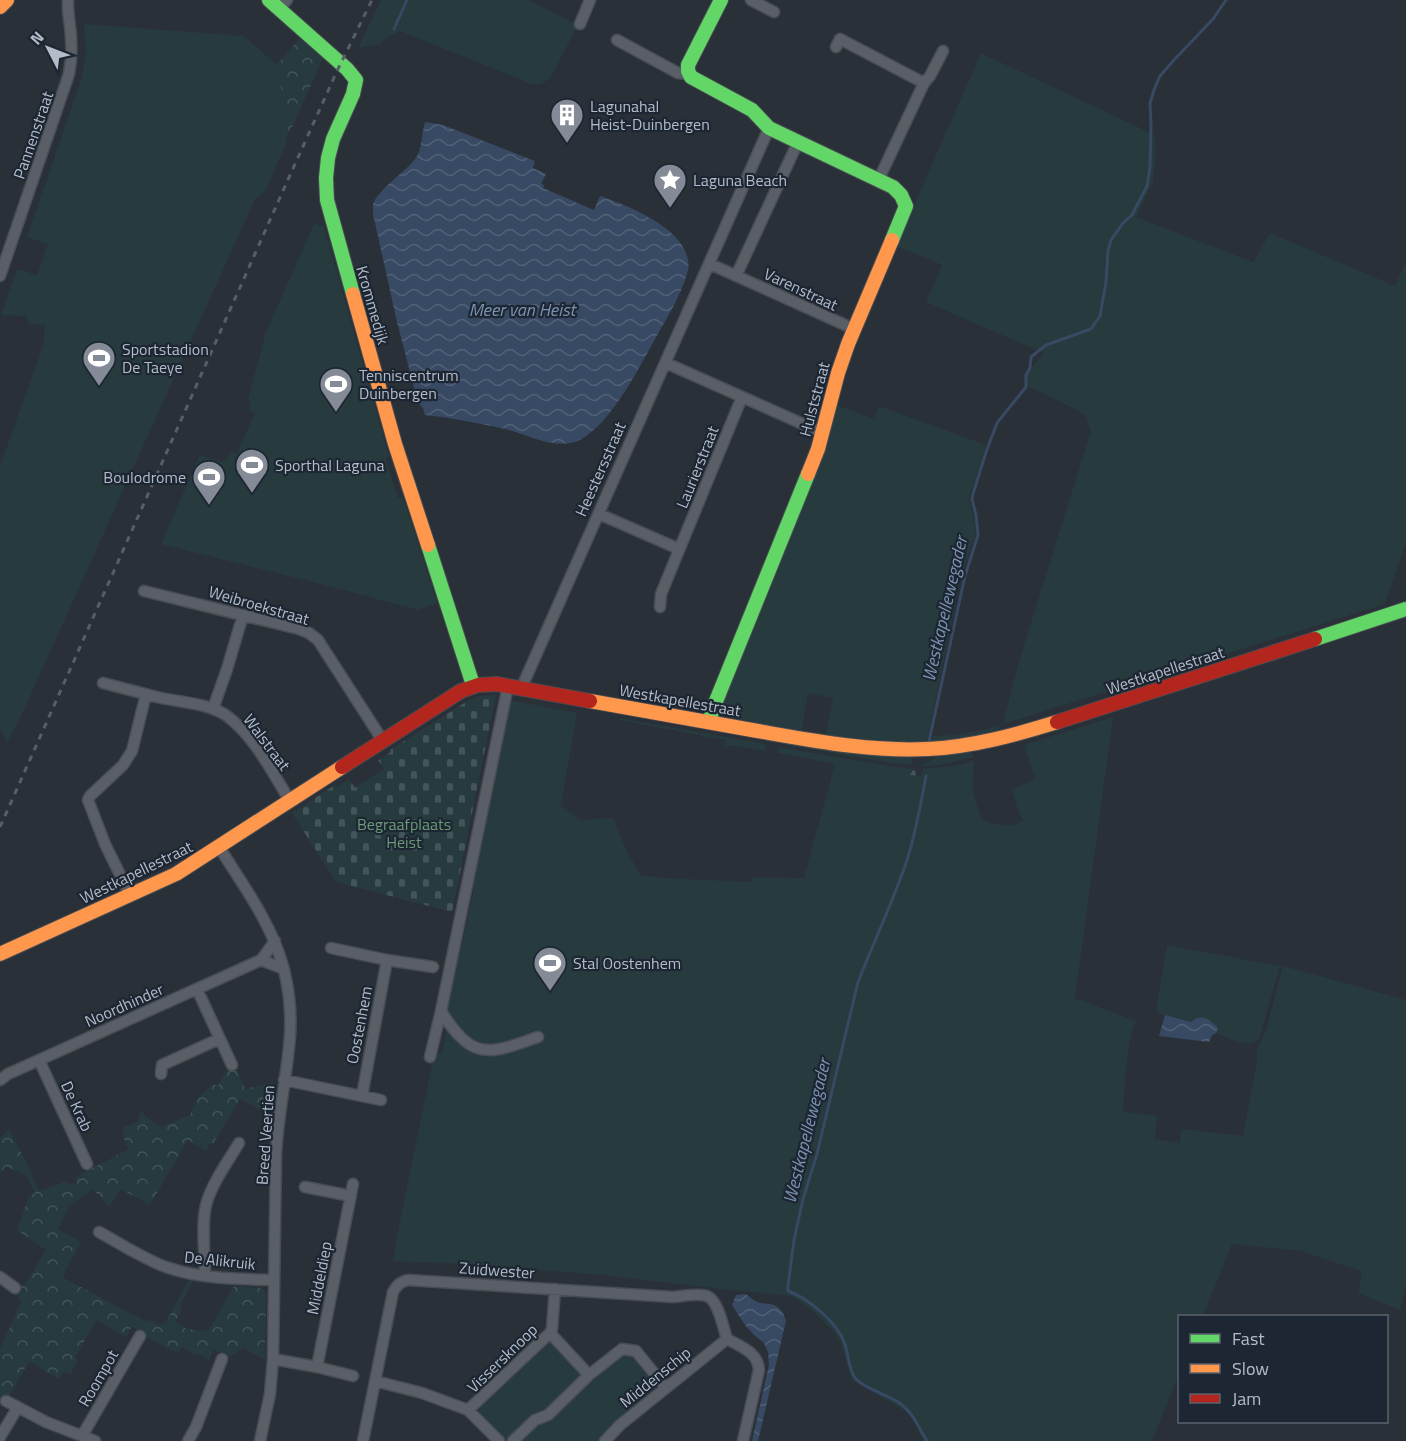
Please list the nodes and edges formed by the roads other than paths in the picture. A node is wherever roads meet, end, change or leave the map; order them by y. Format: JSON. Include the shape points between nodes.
{"nodes":[{"id":1,"x":7,"y":0,"type":"edge"},
{"id":2,"x":68,"y":0,"type":"edge"},
{"id":3,"x":590,"y":0,"type":"edge"},
{"id":4,"x":721,"y":0,"type":"edge"},
{"id":5,"x":751,"y":0,"type":"edge"},
{"id":6,"x":278,"y":3,"type":"edge"},
{"id":7,"x":0,"y":7,"type":"edge"},
{"id":8,"x":774,"y":12,"type":"dead end"},
{"id":9,"x":580,"y":24,"type":"dead end"},
{"id":10,"x":617,"y":40,"type":"dead end"},
{"id":11,"x":836,"y":47,"type":"dead end"},
{"id":12,"x":943,"y":51,"type":"dead end"},
{"id":13,"x":688,"y":74,"type":"junction"},
{"id":14,"x":924,"y":83,"type":"junction"},
{"id":15,"x":769,"y":128,"type":"junction"},
{"id":16,"x":798,"y":142,"type":"junction"},
{"id":17,"x":878,"y":181,"type":"junction"},
{"id":18,"x":710,"y":264,"type":"junction"},
{"id":19,"x":0,"y":276,"type":"edge"},
{"id":20,"x":736,"y":276,"type":"junction"},
{"id":21,"x":854,"y":329,"type":"junction"},
{"id":22,"x":666,"y":363,"type":"junction"},
{"id":23,"x":742,"y":397,"type":"junction"},
{"id":24,"x":823,"y":433,"type":"junction"},
{"id":25,"x":599,"y":514,"type":"junction"},
{"id":26,"x":679,"y":549,"type":"junction"},
{"id":27,"x":144,"y":591,"type":"dead end"},
{"id":28,"x":660,"y":607,"type":"dead end"},
{"id":29,"x":1406,"y":609,"type":"edge"},
{"id":30,"x":243,"y":615,"type":"junction"},
{"id":31,"x":103,"y":683,"type":"dead end"},
{"id":32,"x":473,"y":685,"type":"junction"},
{"id":33,"x":515,"y":687,"type":"junction"},
{"id":34,"x":146,"y":694,"type":"junction"},
{"id":35,"x":213,"y":709,"type":"junction"},
{"id":36,"x":710,"y":722,"type":"junction"},
{"id":37,"x":383,"y":741,"type":"junction"},
{"id":38,"x":290,"y":801,"type":"junction"},
{"id":39,"x":219,"y":847,"type":"junction"},
{"id":40,"x":130,"y":895,"type":"junction"},
{"id":41,"x":275,"y":941,"type":"junction"},
{"id":42,"x":332,"y":948,"type":"dead end"},
{"id":43,"x":0,"y":954,"type":"edge"},
{"id":44,"x":261,"y":960,"type":"junction"},
{"id":45,"x":387,"y":960,"type":"junction"},
{"id":46,"x":433,"y":967,"type":"dead end"},
{"id":47,"x":284,"y":969,"type":"junction"},
{"id":48,"x":197,"y":989,"type":"junction"},
{"id":49,"x":441,"y":1011,"type":"junction"},
{"id":50,"x":538,"y":1037,"type":"dead end"},
{"id":51,"x":219,"y":1039,"type":"junction"},
{"id":52,"x":430,"y":1057,"type":"dead end"},
{"id":53,"x":39,"y":1060,"type":"junction"},
{"id":54,"x":232,"y":1065,"type":"dead end"},
{"id":55,"x":161,"y":1074,"type":"dead end"},
{"id":56,"x":0,"y":1080,"type":"edge"},
{"id":57,"x":284,"y":1080,"type":"junction"},
{"id":58,"x":362,"y":1096,"type":"junction"},
{"id":59,"x":381,"y":1100,"type":"dead end"},
{"id":60,"x":239,"y":1143,"type":"dead end"},
{"id":61,"x":87,"y":1164,"type":"dead end"},
{"id":62,"x":353,"y":1184,"type":"dead end"},
{"id":63,"x":305,"y":1187,"type":"dead end"},
{"id":64,"x":351,"y":1196,"type":"junction"},
{"id":65,"x":99,"y":1232,"type":"dead end"},
{"id":66,"x":205,"y":1275,"type":"junction"},
{"id":67,"x":0,"y":1277,"type":"edge"},
{"id":68,"x":274,"y":1280,"type":"junction"},
{"id":69,"x":15,"y":1288,"type":"dead end"},
{"id":70,"x":555,"y":1289,"type":"junction"},
{"id":71,"x":550,"y":1333,"type":"junction"},
{"id":72,"x":140,"y":1336,"type":"dead end"},
{"id":73,"x":727,"y":1339,"type":"junction"},
{"id":74,"x":222,"y":1359,"type":"dead end"},
{"id":75,"x":273,"y":1359,"type":"junction"},
{"id":76,"x":317,"y":1367,"type":"junction"},
{"id":77,"x":589,"y":1375,"type":"junction"},
{"id":78,"x":353,"y":1376,"type":"dead end"},
{"id":79,"x":375,"y":1381,"type":"junction"},
{"id":80,"x":666,"y":1388,"type":"junction"},
{"id":81,"x":6,"y":1401,"type":"dead end"},
{"id":82,"x":18,"y":1407,"type":"junction"},
{"id":83,"x":468,"y":1410,"type":"junction"},
{"id":84,"x":82,"y":1436,"type":"junction"},
{"id":85,"x":0,"y":1437,"type":"edge"},
{"id":86,"x":95,"y":1441,"type":"edge"},
{"id":87,"x":188,"y":1441,"type":"edge"},
{"id":88,"x":260,"y":1441,"type":"edge"},
{"id":89,"x":363,"y":1441,"type":"edge"},
{"id":90,"x":499,"y":1441,"type":"edge"},
{"id":91,"x":513,"y":1441,"type":"edge"},
{"id":92,"x":605,"y":1441,"type":"edge"},
{"id":93,"x":742,"y":1441,"type":"edge"}],
"edges":[{"from":1,"to":7,"type":"street"},
{"from":2,"to":19,"type":"street","name":"Pannenstraat","via":[[72,38],[69,74]]},
{"from":3,"to":9,"type":"street"},
{"from":4,"to":13,"type":"street","via":[[688,65]]},
{"from":5,"to":8,"type":"street"},
{"from":6,"to":32,"type":"street","name":"Krommedijk","via":[[356,80],[328,155],[327,200],[395,444]]},
{"from":10,"to":13,"type":"street","via":[[678,73]]},
{"from":11,"to":14,"type":"street","via":[[840,39]]},
{"from":12,"to":14,"type":"street"},
{"from":13,"to":15,"type":"street","via":[[752,110]]},
{"from":14,"to":17,"type":"street"},
{"from":15,"to":16,"type":"street"},
{"from":15,"to":18,"type":"street","name":"Heestersstraat"},
{"from":16,"to":17,"type":"street","name":"Hulststraat"},
{"from":16,"to":20,"type":"street"},
{"from":17,"to":21,"type":"street","name":"Hulststraat","via":[[901,193],[906,206]]},
{"from":18,"to":20,"type":"street"},
{"from":18,"to":22,"type":"street","name":"Heestersstraat"},
{"from":20,"to":21,"type":"street","name":"Varenstraat"},
{"from":21,"to":24,"type":"street","name":"Hulststraat"},
{"from":22,"to":23,"type":"street"},
{"from":22,"to":25,"type":"street","name":"Heestersstraat"},
{"from":23,"to":24,"type":"street"},
{"from":23,"to":26,"type":"street","name":"Laurierstraat"},
{"from":24,"to":36,"type":"street","name":"Hulststraat"},
{"from":25,"to":26,"type":"street"},
{"from":25,"to":33,"type":"street","name":"Heestersstraat"},
{"from":26,"to":28,"type":"street","name":"Laurierstraat","via":[[661,594]]},
{"from":27,"to":30,"type":"street","name":"Weibroekstraat"},
{"from":29,"to":36,"type":"street","name":"Westkapellestraat","via":[[1024,732],[975,744],[928,749],[866,748]]},
{"from":30,"to":35,"type":"street"},
{"from":30,"to":37,"type":"street","name":"Weibroekstraat","via":[[298,629],[318,640]]},
{"from":31,"to":34,"type":"street","name":"Walstraat"},
{"from":32,"to":33,"type":"street","name":"Westkapellestraat"},
{"from":32,"to":37,"type":"street","name":"Westkapellestraat"},
{"from":33,"to":36,"type":"street","name":"Westkapellestraat"},
{"from":33,"to":49,"type":"street","name":"Heestersstraat"},
{"from":34,"to":35,"type":"street","name":"Walstraat"},
{"from":34,"to":40,"type":"street","via":[[132,751],[88,800]]},
{"from":35,"to":38,"type":"street","name":"Walstraat","via":[[236,723]]},
{"from":37,"to":38,"type":"street","name":"Westkapellestraat"},
{"from":38,"to":39,"type":"street","name":"Westkapellestraat"},
{"from":39,"to":40,"type":"street","name":"Westkapellestraat","via":[[177,874]]},
{"from":39,"to":41,"type":"street","name":"Breed Veertien"},
{"from":40,"to":43,"type":"street","name":"Westkapellestraat"},
{"from":41,"to":44,"type":"street","name":"Noordhinder"},
{"from":41,"to":47,"type":"street","name":"Breed Veertien"},
{"from":42,"to":45,"type":"street"},
{"from":44,"to":47,"type":"street"},
{"from":44,"to":48,"type":"street","name":"Noordhinder"},
{"from":45,"to":46,"type":"street"},
{"from":45,"to":58,"type":"street","name":"Oostenhem"},
{"from":47,"to":57,"type":"street","name":"Breed Veertien","via":[[290,1038]]},
{"from":48,"to":51,"type":"street"},
{"from":48,"to":53,"type":"street","name":"Noordhinder"},
{"from":49,"to":50,"type":"street","via":[[454,1031],[475,1048],[499,1050]]},
{"from":49,"to":52,"type":"street","name":"Heestersstraat"},
{"from":51,"to":54,"type":"street"},
{"from":51,"to":55,"type":"street","via":[[162,1065]]},
{"from":53,"to":56,"type":"street","name":"Noordhinder"},
{"from":53,"to":61,"type":"street","name":"De Krab"},
{"from":57,"to":58,"type":"street"},
{"from":57,"to":68,"type":"street","name":"Breed Veertien","via":[[276,1148]]},
{"from":58,"to":59,"type":"street"},
{"from":60,"to":66,"type":"street","via":[[206,1206]]},
{"from":62,"to":64,"type":"street","name":"Middeldiep"},
{"from":63,"to":64,"type":"street"},
{"from":64,"to":76,"type":"street","name":"Middeldiep"},
{"from":65,"to":66,"type":"street","name":"De Alikruik","via":[[170,1269]]},
{"from":66,"to":68,"type":"street","name":"De Alikruik"},
{"from":67,"to":69,"type":"street"},
{"from":68,"to":75,"type":"street","name":"Breed Veertien"},
{"from":70,"to":71,"type":"street","name":"Vissersknoop"},
{"from":70,"to":73,"type":"street","name":"Zuidwester","via":[[709,1297],[716,1305]]},
{"from":70,"to":79,"type":"street","name":"Zuidwester","via":[[401,1281],[393,1292]]},
{"from":71,"to":77,"type":"street"},
{"from":71,"to":83,"type":"street","name":"Vissersknoop"},
{"from":72,"to":84,"type":"street","name":"Roompot"},
{"from":73,"to":80,"type":"street","name":"Middenschip"},
{"from":73,"to":93,"type":"street","via":[[751,1353],[759,1363]]},
{"from":74,"to":87,"type":"street"},
{"from":75,"to":76,"type":"street"},
{"from":75,"to":88,"type":"street","name":"Breed Veertien"},
{"from":76,"to":78,"type":"street"},
{"from":77,"to":80,"type":"street","via":[[622,1349],[636,1351]]},
{"from":77,"to":91,"type":"street","via":[[548,1415],[535,1420]]},
{"from":79,"to":83,"type":"street","via":[[422,1392]]},
{"from":79,"to":89,"type":"street","name":"Zuidwester"},
{"from":80,"to":92,"type":"street","name":"Middenschip"},
{"from":81,"to":82,"type":"street"},
{"from":82,"to":84,"type":"street"},
{"from":82,"to":85,"type":"street"},
{"from":83,"to":90,"type":"street"},
{"from":84,"to":86,"type":"street"}]}
